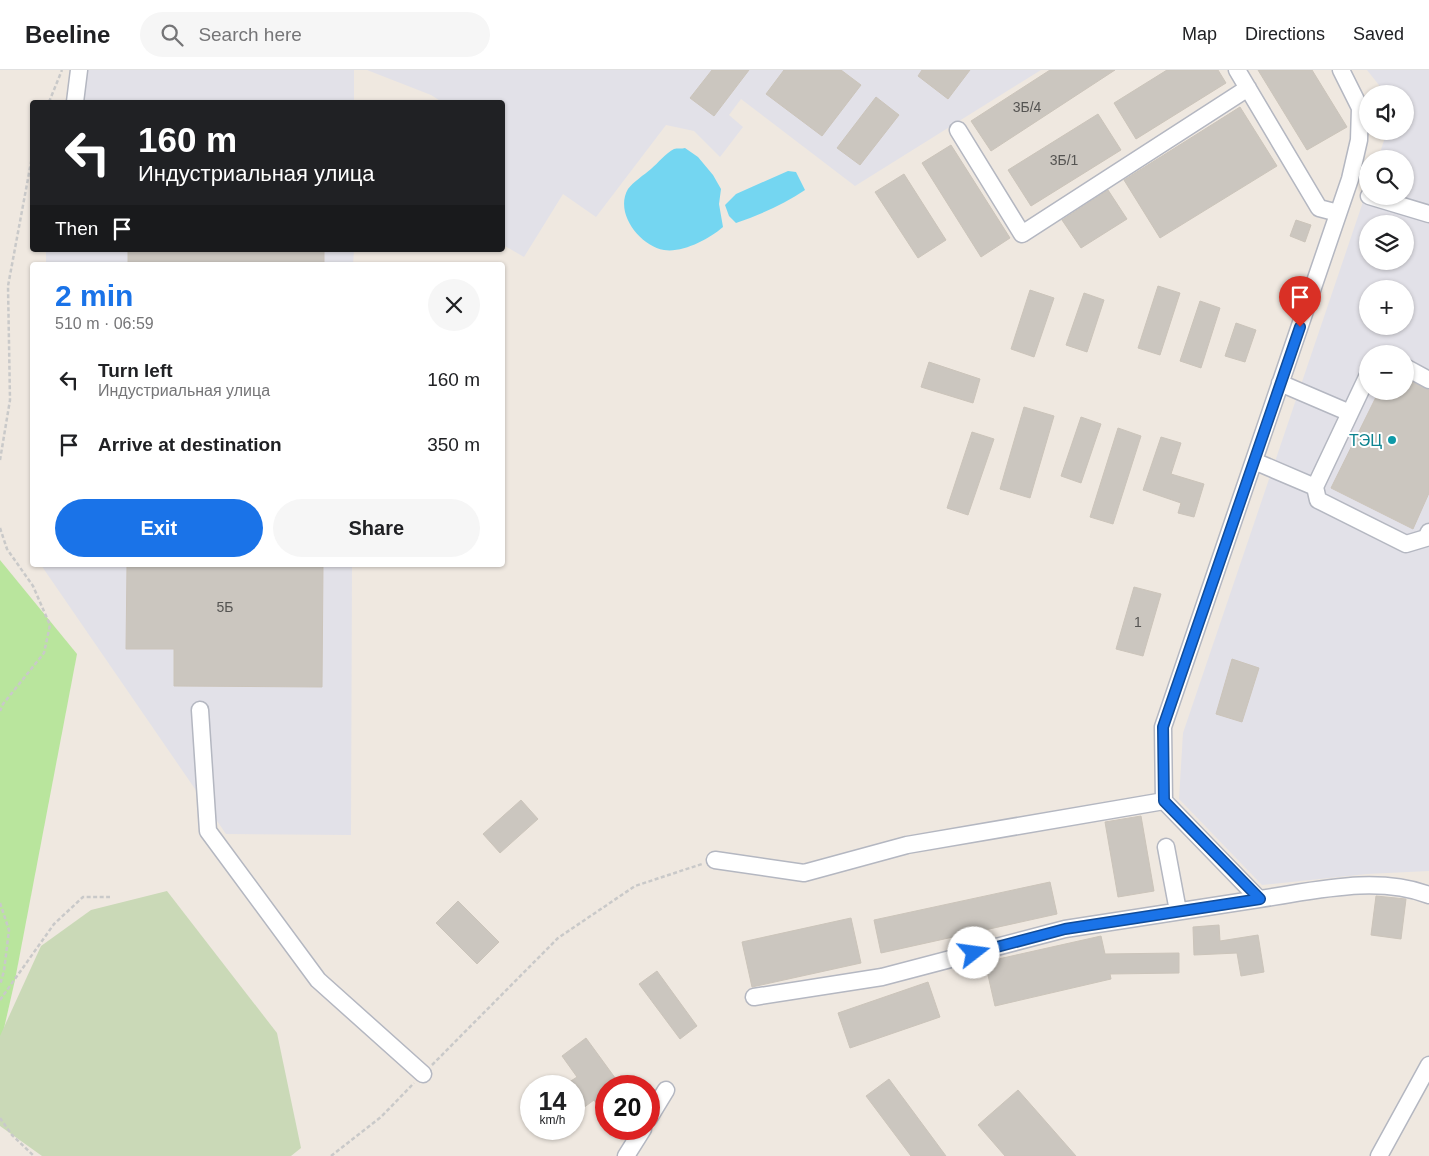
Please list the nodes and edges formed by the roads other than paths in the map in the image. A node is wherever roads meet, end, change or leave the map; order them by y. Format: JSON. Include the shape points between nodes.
{"nodes":[{"id":1,"x":79,"y":70,"type":"edge"},
{"id":2,"x":1237,"y":70,"type":"edge"},
{"id":3,"x":1341,"y":70,"type":"edge"},
{"id":4,"x":1248,"y":88,"type":"junction"},
{"id":5,"x":75,"y":100,"type":"edge"},
{"id":6,"x":958,"y":130,"type":"dead end"},
{"id":7,"x":1348,"y":184,"type":"junction"},
{"id":8,"x":1359,"y":191,"type":"edge"},
{"id":9,"x":1398,"y":205,"type":"edge"},
{"id":10,"x":1338,"y":213,"type":"junction"},
{"id":11,"x":1429,"y":214,"type":"edge"},
{"id":12,"x":1414,"y":372,"type":"edge"},
{"id":13,"x":1429,"y":380,"type":"edge"},
{"id":14,"x":1280,"y":383,"type":"junction"},
{"id":15,"x":1359,"y":394,"type":"edge"},
{"id":16,"x":1350,"y":413,"type":"junction"},
{"id":17,"x":1254,"y":461,"type":"junction"},
{"id":18,"x":1316,"y":487,"type":"junction"},
{"id":19,"x":1429,"y":532,"type":"edge"},
{"id":20,"x":200,"y":710,"type":"dead end"},
{"id":21,"x":1164,"y":801,"type":"junction"},
{"id":22,"x":1166,"y":847,"type":"dead end"},
{"id":23,"x":715,"y":860,"type":"road end"},
{"id":24,"x":1429,"y":895,"type":"edge"},
{"id":25,"x":1260,"y":899,"type":"junction"},
{"id":26,"x":1178,"y":911,"type":"junction"},
{"id":27,"x":754,"y":997,"type":"dead end"},
{"id":28,"x":1427,"y":1073,"type":"edge"},
{"id":29,"x":423,"y":1074,"type":"road end"},
{"id":30,"x":666,"y":1090,"type":"dead end"},
{"id":31,"x":660,"y":1100,"type":"edge"},
{"id":32,"x":635,"y":1140,"type":"edge"},
{"id":33,"x":626,"y":1156,"type":"edge"},
{"id":34,"x":1379,"y":1156,"type":"edge"}],
"edges":[{"from":1,"to":5,"type":"street"},
{"from":2,"to":4,"type":"street"},
{"from":3,"to":7,"type":"street","via":[[1360,108],[1359,140]]},
{"from":4,"to":6,"type":"street","via":[[1022,234]]},
{"from":4,"to":10,"type":"street","via":[[1319,208]]},
{"from":7,"to":8,"type":"street"},
{"from":7,"to":10,"type":"street"},
{"from":9,"to":11,"type":"street"},
{"from":10,"to":14,"type":"street"},
{"from":12,"to":13,"type":"street"},
{"from":14,"to":16,"type":"street"},
{"from":14,"to":17,"type":"street"},
{"from":15,"to":16,"type":"street"},
{"from":16,"to":18,"type":"street"},
{"from":17,"to":18,"type":"street"},
{"from":17,"to":21,"type":"street","via":[[1163,727]]},
{"from":18,"to":19,"type":"street","via":[[1318,500],[1406,544],[1426,538]]},
{"from":20,"to":29,"type":"street","via":[[208,831],[318,980]]},
{"from":21,"to":23,"type":"street","via":[[907,844],[804,873]]},
{"from":21,"to":25,"type":"street"},
{"from":22,"to":26,"type":"street"},
{"from":24,"to":25,"type":"street","via":[[1397,886],[1367,884]]},
{"from":25,"to":26,"type":"street"},
{"from":26,"to":27,"type":"street","via":[[1065,929],[882,977]]},
{"from":28,"to":34,"type":"street"},
{"from":30,"to":31,"type":"street"},
{"from":32,"to":33,"type":"street"}]}
